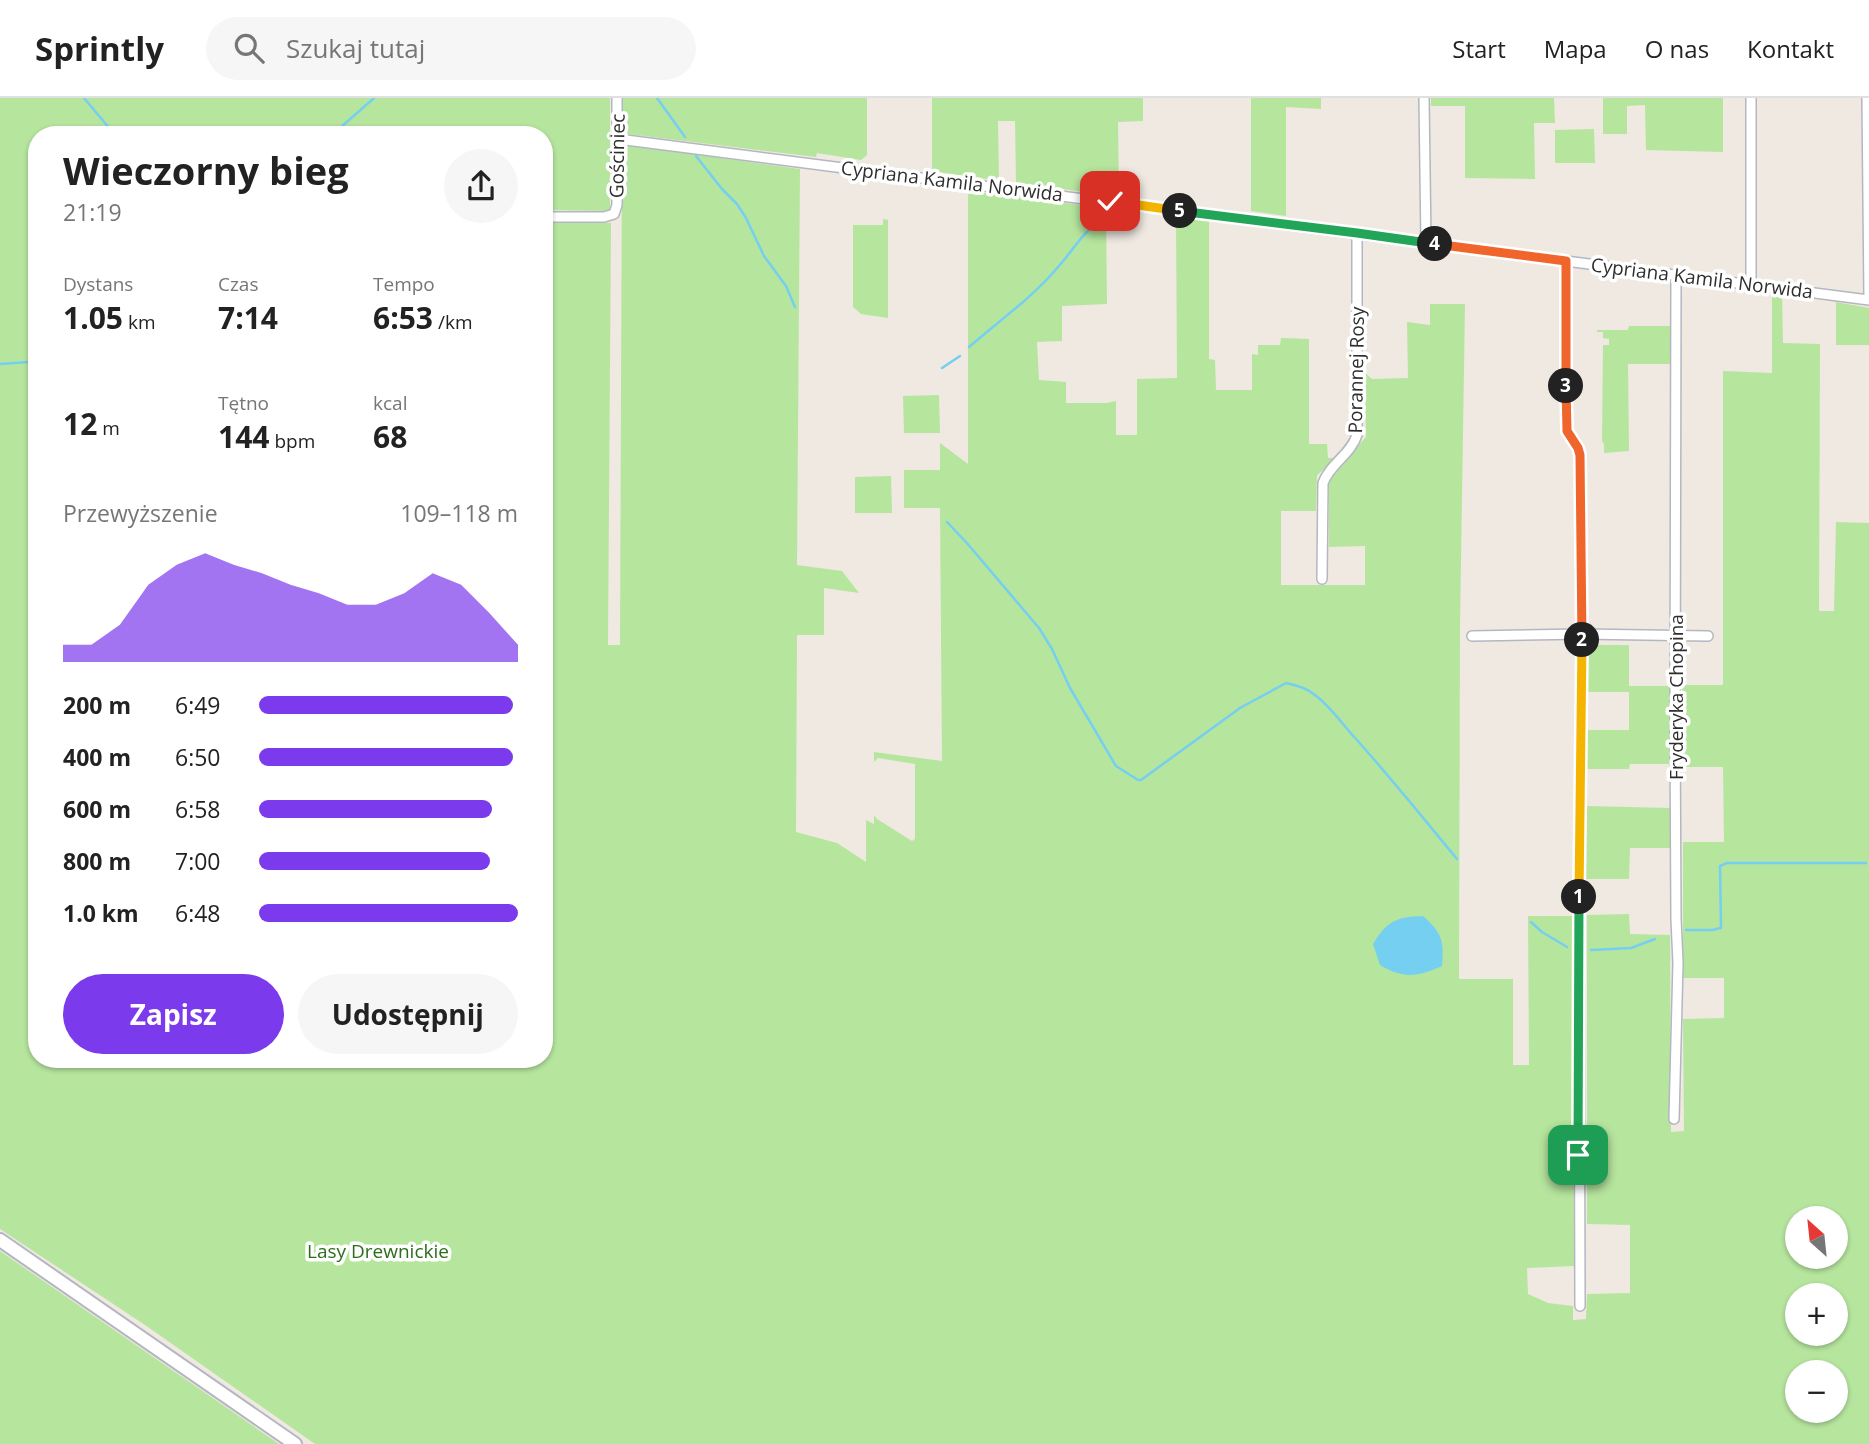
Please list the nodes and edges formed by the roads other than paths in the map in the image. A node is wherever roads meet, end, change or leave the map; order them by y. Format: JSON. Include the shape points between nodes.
{"nodes":[{"id":1,"x":617,"y":98,"type":"edge"},
{"id":2,"x":1424,"y":98,"type":"edge"},
{"id":3,"x":1751,"y":98,"type":"edge"},
{"id":4,"x":1867,"y":98,"type":"edge"},
{"id":5,"x":618,"y":139,"type":"junction"},
{"id":6,"x":553,"y":217,"type":"edge"},
{"id":7,"x":1357,"y":233,"type":"junction"},
{"id":8,"x":1426,"y":243,"type":"junction"},
{"id":9,"x":1566,"y":261,"type":"junction"},
{"id":10,"x":1676,"y":274,"type":"junction"},
{"id":11,"x":1751,"y":285,"type":"junction"},
{"id":12,"x":1869,"y":300,"type":"edge"},
{"id":13,"x":1322,"y":579,"type":"dead end"},
{"id":14,"x":1582,"y":634,"type":"junction"},
{"id":15,"x":1472,"y":636,"type":"dead end"},
{"id":16,"x":1676,"y":636,"type":"junction"},
{"id":17,"x":1708,"y":636,"type":"dead end"},
{"id":18,"x":1674,"y":1119,"type":"dead end"},
{"id":19,"x":0,"y":1240,"type":"edge"},
{"id":20,"x":1580,"y":1306,"type":"dead end"},
{"id":21,"x":295,"y":1444,"type":"edge"}],
"edges":[{"from":1,"to":5,"type":"street","name":"Gościniec"},
{"from":2,"to":8,"type":"street"},
{"from":3,"to":11,"type":"street"},
{"from":4,"to":12,"type":"street"},
{"from":5,"to":6,"type":"street","name":"Gościniec","via":[[614,214]]},
{"from":5,"to":7,"type":"street","name":"Cypriana Kamila Norwida"},
{"from":7,"to":8,"type":"street","name":"Cypriana Kamila Norwida"},
{"from":7,"to":13,"type":"street","name":"Porannej Rosy","via":[[1357,435],[1323,483]]},
{"from":8,"to":9,"type":"street","name":"Cypriana Kamila Norwida"},
{"from":9,"to":10,"type":"street","name":"Cypriana Kamila Norwida"},
{"from":9,"to":14,"type":"street","via":[[1566,421],[1580,455]]},
{"from":10,"to":11,"type":"street","name":"Cypriana Kamila Norwida"},
{"from":10,"to":16,"type":"street","name":"Fryderyka Chopina"},
{"from":11,"to":12,"type":"street","name":"Cypriana Kamila Norwida"},
{"from":14,"to":15,"type":"street"},
{"from":14,"to":16,"type":"street"},
{"from":14,"to":20,"type":"street"},
{"from":16,"to":17,"type":"street"},
{"from":16,"to":18,"type":"street","name":"Fryderyka Chopina"},
{"from":19,"to":21,"type":"main road"}]}
